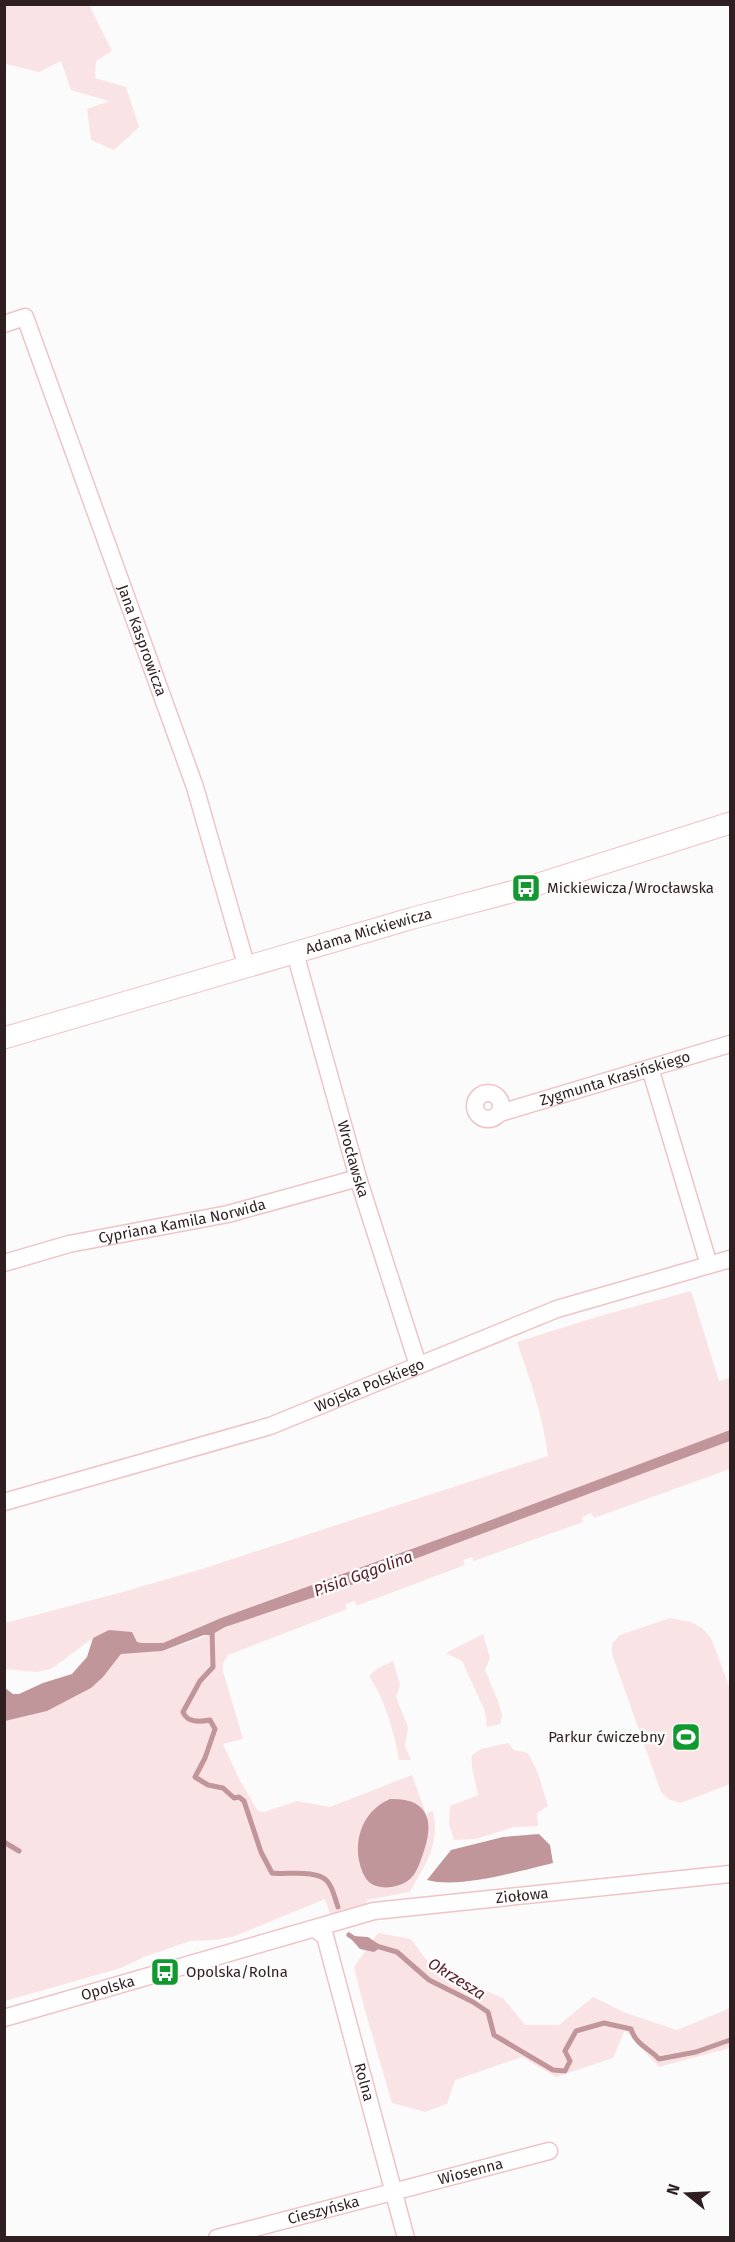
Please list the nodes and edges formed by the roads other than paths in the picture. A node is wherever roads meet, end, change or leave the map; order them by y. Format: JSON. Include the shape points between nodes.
{"nodes":[{"id":1,"x":4,"y":324,"type":"edge"},
{"id":2,"x":730,"y":823,"type":"edge"},
{"id":3,"x":295,"y":953,"type":"junction"},
{"id":4,"x":247,"y":968,"type":"junction"},
{"id":5,"x":4,"y":1038,"type":"edge"},
{"id":6,"x":730,"y":1044,"type":"edge"},
{"id":7,"x":650,"y":1068,"type":"junction"},
{"id":8,"x":500,"y":1113,"type":"dead end"},
{"id":9,"x":358,"y":1179,"type":"junction"},
{"id":10,"x":730,"y":1259,"type":"edge"},
{"id":11,"x":4,"y":1263,"type":"edge"},
{"id":12,"x":709,"y":1265,"type":"junction"},
{"id":13,"x":418,"y":1365,"type":"junction"},
{"id":14,"x":4,"y":1502,"type":"edge"},
{"id":15,"x":730,"y":1874,"type":"edge"},
{"id":16,"x":316,"y":1930,"type":"junction"},
{"id":17,"x":4,"y":2018,"type":"edge"},
{"id":18,"x":549,"y":2151,"type":"dead end"},
{"id":19,"x":393,"y":2191,"type":"junction"},
{"id":20,"x":217,"y":2238,"type":"edge"},
{"id":21,"x":406,"y":2238,"type":"edge"}],
"edges":[{"from":1,"to":4,"type":"street","name":"Jana Kasprowicza","via":[[25,317],[195,787]]},
{"from":2,"to":3,"type":"street","name":"Adama Mickiewicza","via":[[526,888]]},
{"from":3,"to":4,"type":"street","name":"Adama Mickiewicza"},
{"from":3,"to":9,"type":"street","name":"Wrocławska"},
{"from":4,"to":5,"type":"street","name":"Adama Mickiewicza"},
{"from":6,"to":7,"type":"street","name":"Zygmunta Krasińskiego"},
{"from":7,"to":8,"type":"street","name":"Zygmunta Krasińskiego"},
{"from":7,"to":12,"type":"street"},
{"from":9,"to":11,"type":"street","name":"Cypriana Kamila Norwida","via":[[228,1214],[69,1244]]},
{"from":9,"to":13,"type":"street","name":"Wrocławska"},
{"from":10,"to":12,"type":"street","name":"Wojska Polskiego"},
{"from":12,"to":13,"type":"street","name":"Wojska Polskiego","via":[[557,1309]]},
{"from":13,"to":14,"type":"street","name":"Wojska Polskiego","via":[[270,1426]]},
{"from":15,"to":16,"type":"street","name":"Ziołowa","via":[[374,1911]]},
{"from":16,"to":17,"type":"street","name":"Opolska"},
{"from":16,"to":19,"type":"street","name":"Rolna","via":[[325,1936]]},
{"from":18,"to":19,"type":"street","name":"Wiosenna"},
{"from":19,"to":20,"type":"street","name":"Cieszyńska"},
{"from":19,"to":21,"type":"street","name":"Rolna"}]}
